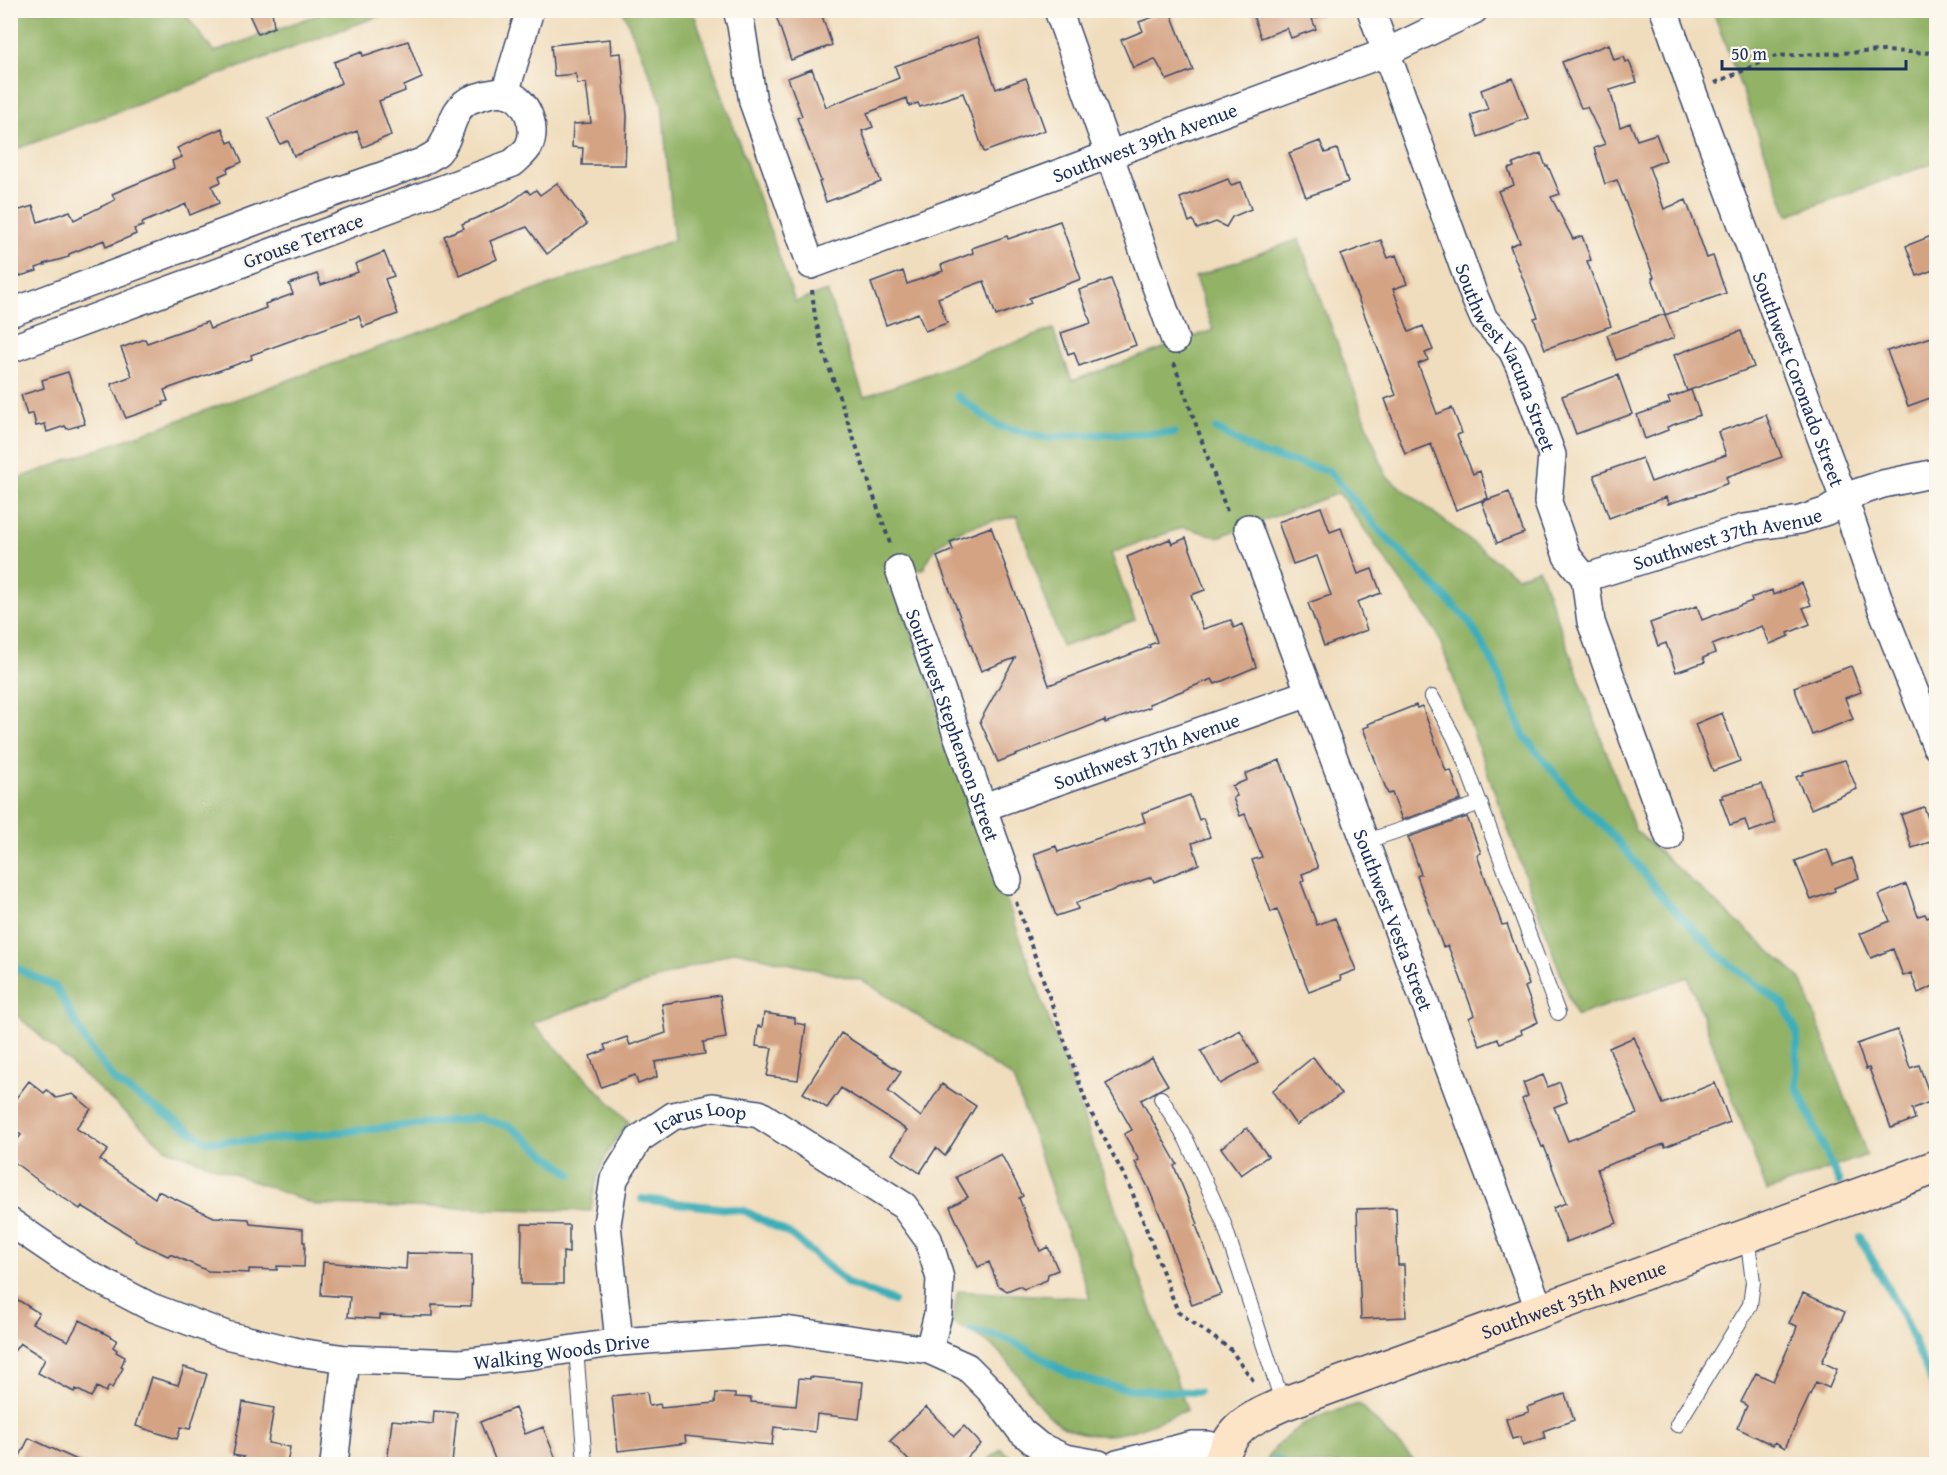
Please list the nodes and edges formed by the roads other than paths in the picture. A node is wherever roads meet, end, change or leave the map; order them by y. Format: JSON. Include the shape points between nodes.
{"nodes":[{"id":1,"x":530,"y":10,"type":"edge"},
{"id":2,"x":736,"y":10,"type":"edge"},
{"id":3,"x":1058,"y":10,"type":"edge"},
{"id":4,"x":1371,"y":10,"type":"edge"},
{"id":5,"x":1474,"y":10,"type":"edge"},
{"id":6,"x":1664,"y":10,"type":"edge"},
{"id":7,"x":1387,"y":52,"type":"junction"},
{"id":8,"x":505,"y":93,"type":"junction"},
{"id":9,"x":1110,"y":154,"type":"junction"},
{"id":10,"x":10,"y":313,"type":"edge"},
{"id":11,"x":1175,"y":340,"type":"road end"},
{"id":12,"x":10,"y":349,"type":"edge"},
{"id":13,"x":1936,"y":473,"type":"edge"},
{"id":14,"x":1844,"y":499,"type":"junction"},
{"id":15,"x":1248,"y":528,"type":"road end"},
{"id":16,"x":899,"y":569,"type":"road end"},
{"id":17,"x":1585,"y":578,"type":"junction"},
{"id":18,"x":1309,"y":693,"type":"junction"},
{"id":19,"x":1432,"y":697,"type":"dead end"},
{"id":20,"x":1936,"y":746,"type":"edge"},
{"id":21,"x":1481,"y":803,"type":"junction"},
{"id":22,"x":984,"y":807,"type":"junction"},
{"id":23,"x":1669,"y":837,"type":"dead end"},
{"id":24,"x":1364,"y":842,"type":"junction"},
{"id":25,"x":1008,"y":880,"type":"road end"},
{"id":26,"x":1558,"y":1013,"type":"dead end"},
{"id":27,"x":1161,"y":1098,"type":"dead end"},
{"id":28,"x":1936,"y":1167,"type":"edge"},
{"id":29,"x":10,"y":1222,"type":"edge"},
{"id":30,"x":1747,"y":1235,"type":"junction"},
{"id":31,"x":1540,"y":1311,"type":"junction"},
{"id":32,"x":619,"y":1342,"type":"junction"},
{"id":33,"x":576,"y":1348,"type":"junction"},
{"id":34,"x":928,"y":1350,"type":"junction"},
{"id":35,"x":346,"y":1359,"type":"junction"},
{"id":36,"x":1277,"y":1406,"type":"junction"},
{"id":37,"x":1677,"y":1425,"type":"dead end"},
{"id":38,"x":1222,"y":1457,"type":"edge"},
{"id":39,"x":334,"y":1464,"type":"edge"},
{"id":40,"x":585,"y":1464,"type":"edge"},
{"id":41,"x":1099,"y":1464,"type":"edge"},
{"id":42,"x":1117,"y":1464,"type":"edge"}],
"edges":[{"from":1,"to":8,"type":"street"},
{"from":2,"to":9,"type":"street","name":"Southwest 39th Avenue","via":[[753,102],[811,265]]},
{"from":3,"to":9,"type":"street"},
{"from":4,"to":7,"type":"street","name":"Southwest Vacuna Street"},
{"from":5,"to":7,"type":"street","name":"Southwest 39th Avenue"},
{"from":6,"to":14,"type":"street","name":"Southwest Coronado Street"},
{"from":7,"to":9,"type":"street","name":"Southwest 39th Avenue"},
{"from":7,"to":17,"type":"street","name":"Southwest Vacuna Street","via":[[1474,296],[1484,319],[1518,360],[1552,454],[1548,502],[1567,556]]},
{"from":8,"to":10,"type":"street","name":"Grouse Terrace","via":[[465,102],[458,108],[437,152],[422,162]]},
{"from":8,"to":12,"type":"street","name":"Grouse Terrace","via":[[530,115],[533,129],[529,147],[513,163]]},
{"from":9,"to":11,"type":"street"},
{"from":13,"to":14,"type":"street","name":"Southwest 37th Avenue","via":[[1883,484]]},
{"from":14,"to":17,"type":"street","name":"Southwest 37th Avenue","via":[[1827,512],[1744,528]]},
{"from":14,"to":20,"type":"street","name":"Southwest Coronado Street"},
{"from":15,"to":18,"type":"street","name":"Southwest Vesta Street"},
{"from":16,"to":22,"type":"street","name":"Southwest Stephenson Street"},
{"from":17,"to":23,"type":"street","via":[[1591,622]]},
{"from":18,"to":22,"type":"street","name":"Southwest 37th Avenue"},
{"from":18,"to":24,"type":"street","name":"Southwest Vesta Street"},
{"from":19,"to":21,"type":"lane","via":[[1454,737]]},
{"from":21,"to":24,"type":"lane"},
{"from":21,"to":26,"type":"lane"},
{"from":22,"to":25,"type":"street","name":"Southwest Stephenson Street"},
{"from":24,"to":31,"type":"street","name":"Southwest Vesta Street"},
{"from":27,"to":36,"type":"lane","via":[[1186,1139],[1223,1221]]},
{"from":28,"to":30,"type":"street","name":"Southwest 35th Avenue"},
{"from":29,"to":35,"type":"street","name":"Walking Woods Drive","via":[[82,1271],[151,1307],[226,1335]]},
{"from":30,"to":31,"type":"street","name":"Southwest 35th Avenue"},
{"from":30,"to":37,"type":"lane","via":[[1753,1282],[1750,1305]]},
{"from":31,"to":36,"type":"street","name":"Southwest 35th Avenue"},
{"from":32,"to":33,"type":"street","name":"Walking Woods Drive"},
{"from":32,"to":34,"type":"street","name":"Walking Woods Drive","via":[[786,1330]]},
{"from":32,"to":34,"type":"street","name":"Icarus Loop","via":[[607,1224],[614,1179],[639,1139],[673,1116],[713,1107],[759,1114],[904,1206],[928,1239],[940,1278],[938,1314]]},
{"from":33,"to":35,"type":"street","name":"Walking Woods Drive","via":[[460,1363]]},
{"from":33,"to":40,"type":"lane"},
{"from":34,"to":41,"type":"street","name":"Walking Woods Drive","via":[[967,1368],[992,1392],[1021,1431],[1039,1446],[1065,1458]]},
{"from":35,"to":39,"type":"street"},
{"from":36,"to":38,"type":"street","name":"Southwest 35th Avenue","via":[[1242,1425],[1229,1439]]},
{"from":38,"to":42,"type":"street","via":[[1208,1445],[1192,1445]]}]}
